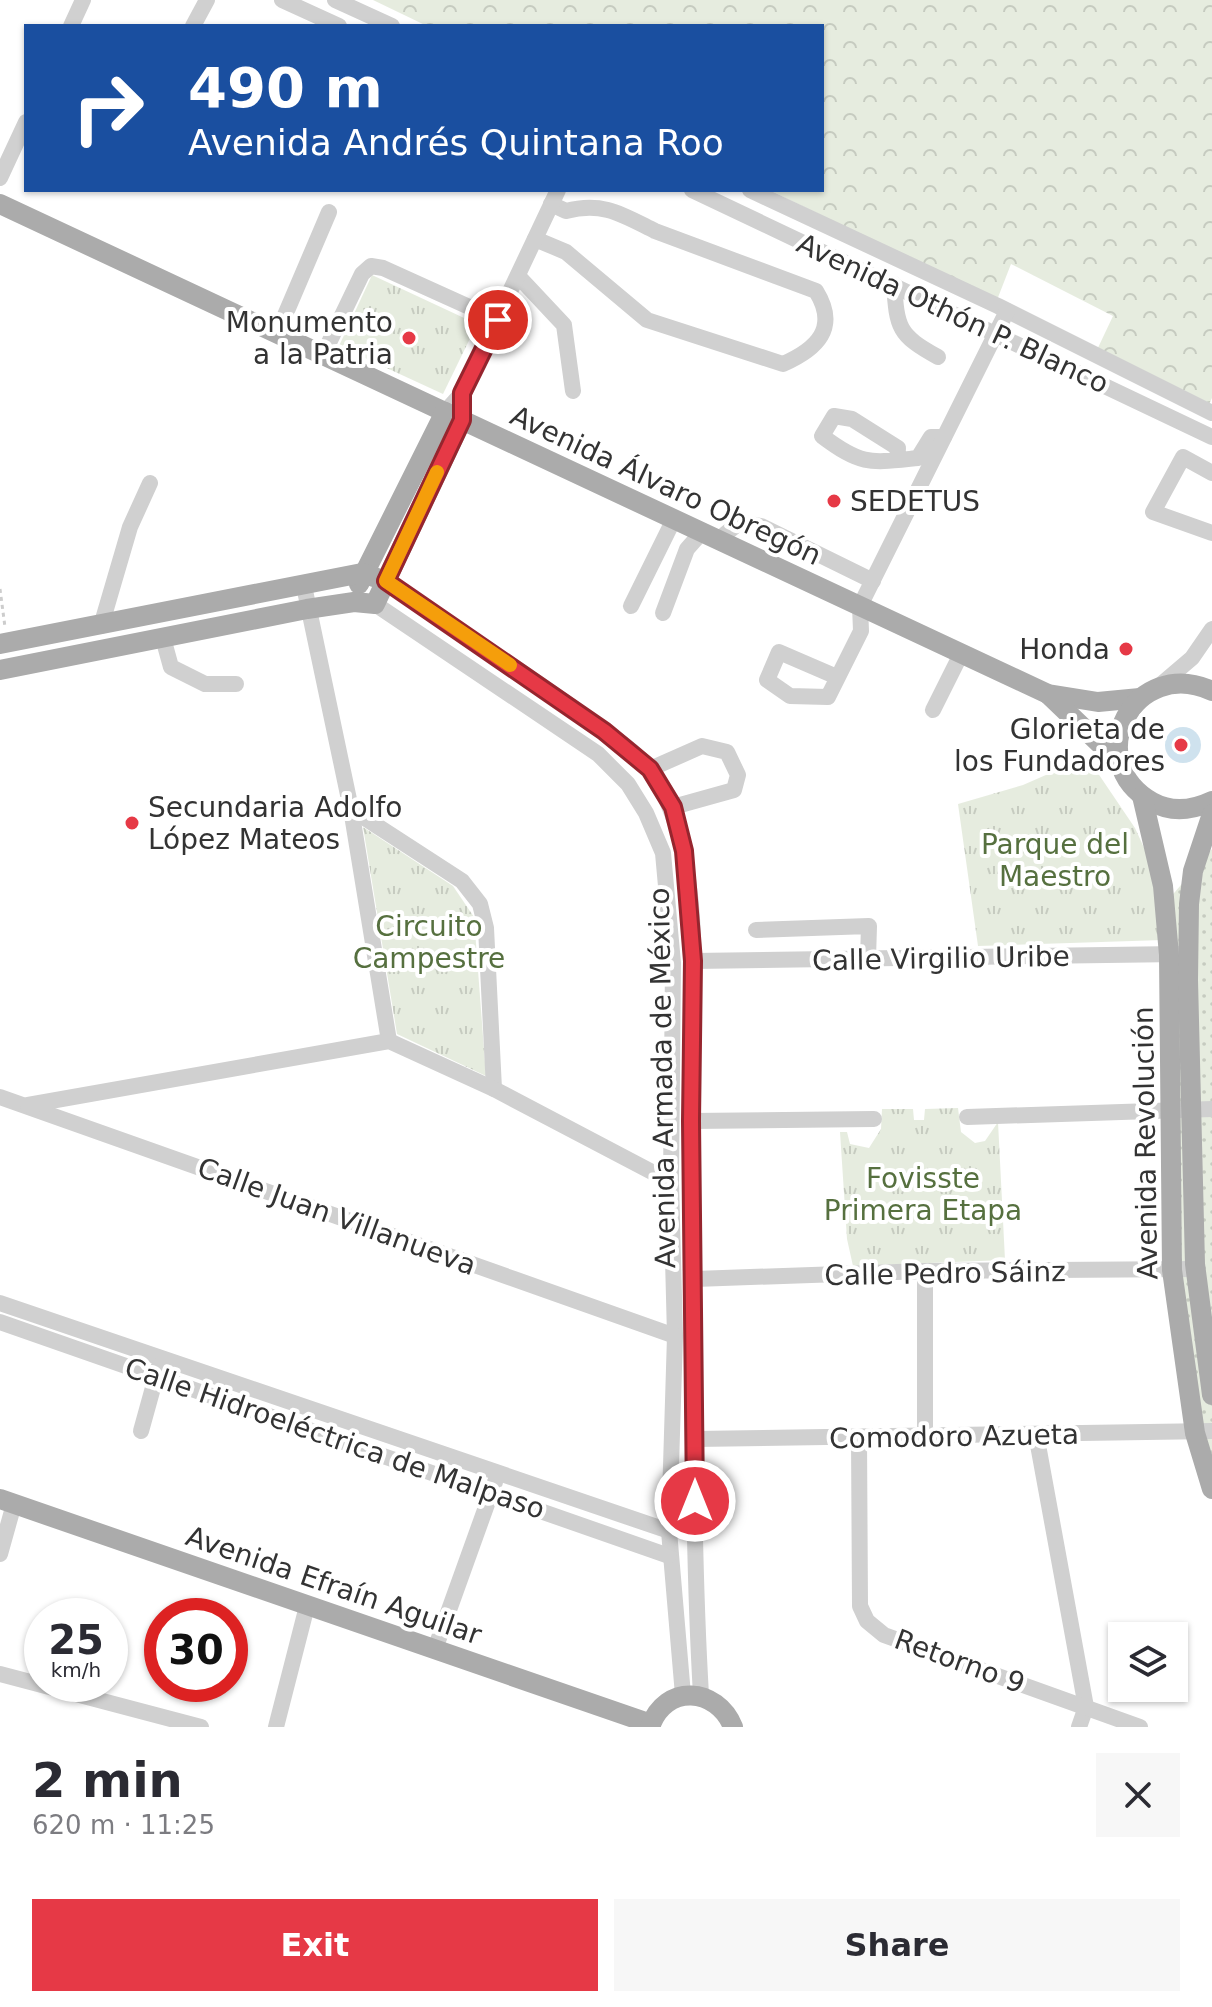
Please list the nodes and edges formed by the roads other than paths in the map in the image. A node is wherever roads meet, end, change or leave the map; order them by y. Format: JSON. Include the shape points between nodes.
{"nodes":[{"id":1,"x":83,"y":0,"type":"edge"},
{"id":2,"x":207,"y":0,"type":"edge"},
{"id":3,"x":282,"y":0,"type":"edge"},
{"id":4,"x":335,"y":0,"type":"edge"},
{"id":5,"x":72,"y":24,"type":"edge"},
{"id":6,"x":194,"y":24,"type":"edge"},
{"id":7,"x":335,"y":24,"type":"edge"},
{"id":8,"x":388,"y":24,"type":"edge"},
{"id":9,"x":24,"y":126,"type":"edge"},
{"id":10,"x":0,"y":178,"type":"edge"},
{"id":11,"x":696,"y":192,"type":"edge"},
{"id":12,"x":754,"y":192,"type":"edge"},
{"id":13,"x":554,"y":197,"type":"edge"},
{"id":14,"x":0,"y":204,"type":"edge"},
{"id":15,"x":329,"y":212,"type":"dead end"},
{"id":16,"x":535,"y":239,"type":"junction"},
{"id":17,"x":518,"y":276,"type":"junction"},
{"id":18,"x":894,"y":284,"type":"junction"},
{"id":19,"x":1007,"y":311,"type":"junction"},
{"id":20,"x":498,"y":320,"type":"junction"},
{"id":21,"x":997,"y":332,"type":"junction"},
{"id":22,"x":277,"y":334,"type":"junction"},
{"id":23,"x":323,"y":355,"type":"junction"},
{"id":24,"x":938,"y":357,"type":"dead end"},
{"id":25,"x":573,"y":391,"type":"dead end"},
{"id":26,"x":1212,"y":413,"type":"edge"},
{"id":27,"x":454,"y":416,"type":"junction"},
{"id":28,"x":944,"y":437,"type":"junction"},
{"id":29,"x":1212,"y":437,"type":"edge"},
{"id":30,"x":897,"y":460,"type":"dead end"},
{"id":31,"x":1212,"y":473,"type":"edge"},
{"id":32,"x":150,"y":483,"type":"dead end"},
{"id":33,"x":674,"y":519,"type":"junction"},
{"id":34,"x":1212,"y":533,"type":"edge"},
{"id":35,"x":710,"y":536,"type":"junction"},
{"id":36,"x":362,"y":573,"type":"junction"},
{"id":37,"x":386,"y":581,"type":"junction"},
{"id":38,"x":873,"y":581,"type":"junction"},
{"id":39,"x":304,"y":586,"type":"junction"},
{"id":40,"x":354,"y":602,"type":"junction"},
{"id":41,"x":375,"y":604,"type":"junction"},
{"id":42,"x":631,"y":606,"type":"dead end"},
{"id":43,"x":860,"y":606,"type":"junction"},
{"id":44,"x":307,"y":609,"type":"junction"},
{"id":45,"x":663,"y":613,"type":"dead end"},
{"id":46,"x":101,"y":626,"type":"junction"},
{"id":47,"x":1212,"y":629,"type":"edge"},
{"id":48,"x":163,"y":638,"type":"junction"},
{"id":49,"x":4,"y":644,"type":"edge"},
{"id":50,"x":961,"y":654,"type":"junction"},
{"id":51,"x":0,"y":670,"type":"edge"},
{"id":52,"x":837,"y":677,"type":"dead end"},
{"id":53,"x":236,"y":684,"type":"dead end"},
{"id":54,"x":1158,"y":687,"type":"junction"},
{"id":55,"x":1212,"y":691,"type":"edge"},
{"id":56,"x":1048,"y":694,"type":"junction"},
{"id":57,"x":1140,"y":698,"type":"junction"},
{"id":58,"x":933,"y":710,"type":"dead end"},
{"id":59,"x":1120,"y":763,"type":"junction"},
{"id":60,"x":650,"y":769,"type":"junction"},
{"id":61,"x":1142,"y":796,"type":"junction"},
{"id":62,"x":1212,"y":801,"type":"edge"},
{"id":63,"x":673,"y":807,"type":"junction"},
{"id":64,"x":351,"y":809,"type":"junction"},
{"id":65,"x":1212,"y":814,"type":"edge"},
{"id":66,"x":1212,"y":844,"type":"edge"},
{"id":67,"x":1193,"y":871,"type":"junction"},
{"id":68,"x":756,"y":930,"type":"dead end"},
{"id":69,"x":1179,"y":954,"type":"junction"},
{"id":70,"x":868,"y":958,"type":"junction"},
{"id":71,"x":693,"y":961,"type":"junction"},
{"id":72,"x":389,"y":1041,"type":"junction"},
{"id":73,"x":494,"y":1089,"type":"junction"},
{"id":74,"x":0,"y":1097,"type":"edge"},
{"id":75,"x":24,"y":1105,"type":"junction"},
{"id":76,"x":1212,"y":1109,"type":"edge"},
{"id":77,"x":1181,"y":1110,"type":"junction"},
{"id":78,"x":967,"y":1117,"type":"dead end"},
{"id":79,"x":874,"y":1119,"type":"dead end"},
{"id":80,"x":691,"y":1121,"type":"junction"},
{"id":81,"x":671,"y":1182,"type":"junction"},
{"id":82,"x":1196,"y":1269,"type":"junction"},
{"id":83,"x":1172,"y":1270,"type":"junction"},
{"id":84,"x":925,"y":1271,"type":"junction"},
{"id":85,"x":695,"y":1279,"type":"junction"},
{"id":86,"x":0,"y":1303,"type":"edge"},
{"id":87,"x":0,"y":1322,"type":"edge"},
{"id":88,"x":675,"y":1336,"type":"junction"},
{"id":89,"x":162,"y":1357,"type":"junction"},
{"id":90,"x":157,"y":1376,"type":"junction"},
{"id":91,"x":1212,"y":1395,"type":"edge"},
{"id":92,"x":141,"y":1431,"type":"dead end"},
{"id":93,"x":1203,"y":1432,"type":"edge"},
{"id":94,"x":1036,"y":1434,"type":"junction"},
{"id":95,"x":925,"y":1435,"type":"junction"},
{"id":96,"x":859,"y":1437,"type":"junction"},
{"id":97,"x":695,"y":1439,"type":"junction"},
{"id":98,"x":498,"y":1473,"type":"junction"},
{"id":99,"x":1212,"y":1489,"type":"edge"},
{"id":100,"x":491,"y":1492,"type":"junction"},
{"id":101,"x":7,"y":1502,"type":"edge"},
{"id":102,"x":669,"y":1531,"type":"junction"},
{"id":103,"x":0,"y":1554,"type":"edge"},
{"id":104,"x":669,"y":1556,"type":"junction"},
{"id":105,"x":307,"y":1606,"type":"junction"},
{"id":106,"x":435,"y":1649,"type":"junction"},
{"id":107,"x":0,"y":1674,"type":"edge"},
{"id":108,"x":692,"y":1695,"type":"junction"},
{"id":109,"x":1086,"y":1707,"type":"junction"},
{"id":110,"x":650,"y":1726,"type":"edge"},
{"id":111,"x":201,"y":1727,"type":"edge"},
{"id":112,"x":276,"y":1727,"type":"edge"},
{"id":113,"x":733,"y":1727,"type":"edge"},
{"id":114,"x":1079,"y":1727,"type":"edge"},
{"id":115,"x":1140,"y":1727,"type":"edge"}],
"edges":[{"from":1,"to":5,"type":"street"},
{"from":2,"to":6,"type":"street"},
{"from":3,"to":7,"type":"street"},
{"from":4,"to":8,"type":"street"},
{"from":9,"to":10,"type":"street"},
{"from":11,"to":18,"type":"street","name":"Avenida Othón P. Blanco"},
{"from":12,"to":19,"type":"street","name":"Avenida Othón P. Blanco"},
{"from":13,"to":16,"type":"street"},
{"from":13,"to":16,"type":"street","via":[[566,211],[590,205],[632,218],[816,291],[825,306],[824,330],[811,352],[783,364],[647,320],[566,252]]},
{"from":14,"to":22,"type":"main road","name":"Avenida Álvaro Obregón"},
{"from":15,"to":22,"type":"street"},
{"from":16,"to":17,"type":"street"},
{"from":17,"to":20,"type":"street"},
{"from":17,"to":25,"type":"street","via":[[564,325]]},
{"from":18,"to":21,"type":"street","name":"Avenida Othón P. Blanco"},
{"from":18,"to":24,"type":"street","via":[[897,327]]},
{"from":19,"to":21,"type":"street"},
{"from":19,"to":26,"type":"street","name":"Avenida Othón P. Blanco"},
{"from":20,"to":23,"type":"street","via":[[371,266],[362,274]]},
{"from":20,"to":27,"type":"street"},
{"from":21,"to":28,"type":"street"},
{"from":21,"to":29,"type":"street","name":"Avenida Othón P. Blanco"},
{"from":22,"to":23,"type":"main road","name":"Avenida Álvaro Obregón"},
{"from":23,"to":27,"type":"main road","name":"Avenida Álvaro Obregón"},
{"from":27,"to":33,"type":"main road","name":"Avenida Álvaro Obregón"},
{"from":27,"to":36,"type":"main road"},
{"from":27,"to":37,"type":"main road"},
{"from":28,"to":30,"type":"street","via":[[931,437],[918,458]]},
{"from":28,"to":38,"type":"street"},
{"from":31,"to":34,"type":"street","via":[[1183,457],[1153,512]]},
{"from":32,"to":46,"type":"street","via":[[130,527]]},
{"from":33,"to":35,"type":"main road","name":"Avenida Álvaro Obregón"},
{"from":33,"to":42,"type":"street"},
{"from":35,"to":38,"type":"street","via":[[740,522],[761,526]]},
{"from":35,"to":43,"type":"main road","name":"Avenida Álvaro Obregón"},
{"from":35,"to":45,"type":"street","via":[[687,549]]},
{"from":36,"to":37,"type":"main road","name":"Avenida Armada de México"},
{"from":36,"to":39,"type":"main road"},
{"from":36,"to":40,"type":"main road"},
{"from":37,"to":41,"type":"main road"},
{"from":37,"to":60,"type":"street","name":"Avenida Armada de México","via":[[558,697]]},
{"from":38,"to":43,"type":"street"},
{"from":39,"to":44,"type":"street"},
{"from":39,"to":46,"type":"main road"},
{"from":40,"to":41,"type":"main road"},
{"from":40,"to":44,"type":"main road"},
{"from":41,"to":81,"type":"street","name":"Avenida Armada de México","via":[[598,754],[628,784],[646,813],[663,853],[673,963]]},
{"from":43,"to":50,"type":"main road","name":"Avenida Álvaro Obregón"},
{"from":43,"to":52,"type":"street","via":[[861,631]]},
{"from":44,"to":48,"type":"main road"},
{"from":44,"to":64,"type":"street"},
{"from":46,"to":49,"type":"main road"},
{"from":47,"to":54,"type":"street","via":[[1192,658]]},
{"from":48,"to":51,"type":"main road"},
{"from":48,"to":53,"type":"street","via":[[171,667],[205,684]]},
{"from":50,"to":56,"type":"main road","name":"Avenida Álvaro Obregón"},
{"from":50,"to":58,"type":"street"},
{"from":54,"to":55,"type":"main road","via":[[1179,683]]},
{"from":54,"to":57,"type":"main road","name":"Avenida Álvaro Obregón"},
{"from":56,"to":57,"type":"main road","name":"Avenida Álvaro Obregón","via":[[1098,702]]},
{"from":56,"to":59,"type":"main road","name":"Avenida Álvaro Obregón"},
{"from":57,"to":59,"type":"main road","name":"Avenida Álvaro Obregón","via":[[1121,728]]},
{"from":59,"to":61,"type":"main road","name":"Avenida Álvaro Obregón"},
{"from":60,"to":63,"type":"street","name":"Avenida Armada de México"},
{"from":60,"to":63,"type":"street","via":[[702,746],[727,752],[738,775],[734,790]]},
{"from":61,"to":62,"type":"main road","via":[[1179,810]]},
{"from":61,"to":69,"type":"main road","name":"Avenida Revolución"},
{"from":63,"to":71,"type":"street","name":"Avenida Armada de México","via":[[684,851]]},
{"from":64,"to":72,"type":"street"},
{"from":64,"to":73,"type":"street","via":[[462,881],[480,904],[486,928]]},
{"from":65,"to":67,"type":"main road","name":"Avenida Revolución"},
{"from":66,"to":67,"type":"main road"},
{"from":67,"to":69,"type":"main road","name":"Avenida Revolución"},
{"from":68,"to":70,"type":"street","via":[[869,926]]},
{"from":69,"to":70,"type":"street","name":"Calle Virgilio Uribe"},
{"from":69,"to":77,"type":"main road","name":"Avenida Revolución"},
{"from":70,"to":71,"type":"street","name":"Calle Virgilio Uribe"},
{"from":71,"to":80,"type":"street","name":"Avenida Armada de México"},
{"from":72,"to":73,"type":"street"},
{"from":72,"to":75,"type":"street"},
{"from":73,"to":81,"type":"street"},
{"from":74,"to":75,"type":"street","name":"Calle Juan Villanueva"},
{"from":75,"to":88,"type":"street","name":"Calle Juan Villanueva"},
{"from":76,"to":77,"type":"street"},
{"from":77,"to":78,"type":"street"},
{"from":77,"to":82,"type":"main road","name":"Avenida Revolución"},
{"from":77,"to":83,"type":"main road","name":"Avenida Revolución"},
{"from":79,"to":80,"type":"street"},
{"from":80,"to":85,"type":"street","name":"Avenida Armada de México"},
{"from":81,"to":88,"type":"street","name":"Avenida Armada de México"},
{"from":82,"to":83,"type":"street","name":"Calle Pedro Sáinz"},
{"from":82,"to":91,"type":"main road","name":"Avenida Revolución"},
{"from":83,"to":84,"type":"street","name":"Calle Pedro Sáinz"},
{"from":83,"to":93,"type":"main road","name":"Avenida Revolución"},
{"from":84,"to":85,"type":"street","name":"Calle Pedro Sáinz"},
{"from":84,"to":95,"type":"street"},
{"from":85,"to":97,"type":"street","name":"Avenida Armada de México"},
{"from":86,"to":89,"type":"street","name":"Calle Hidroeléctrica de Malpaso"},
{"from":87,"to":90,"type":"street","name":"Calle Hidroeléctrica de Malpaso"},
{"from":88,"to":102,"type":"street","name":"Avenida Armada de México"},
{"from":89,"to":90,"type":"street"},
{"from":89,"to":98,"type":"street","name":"Calle Hidroeléctrica de Malpaso"},
{"from":90,"to":92,"type":"street"},
{"from":90,"to":100,"type":"street","name":"Calle Hidroeléctrica de Malpaso"},
{"from":93,"to":94,"type":"street","name":"Comodoro Azueta"},
{"from":93,"to":99,"type":"main road","name":"Avenida Revolución"},
{"from":94,"to":95,"type":"street","name":"Comodoro Azueta"},
{"from":94,"to":109,"type":"street"},
{"from":95,"to":96,"type":"street","name":"Comodoro Azueta"},
{"from":96,"to":97,"type":"street","name":"Comodoro Azueta"},
{"from":96,"to":109,"type":"street","name":"Retorno 9","via":[[860,1606],[867,1621],[884,1635]]},
{"from":97,"to":108,"type":"street","name":"Avenida Armada de México"},
{"from":98,"to":100,"type":"street"},
{"from":98,"to":102,"type":"street","name":"Calle Hidroeléctrica de Malpaso"},
{"from":100,"to":104,"type":"street","name":"Calle Hidroeléctrica de Malpaso"},
{"from":100,"to":106,"type":"street"},
{"from":101,"to":103,"type":"street"},
{"from":101,"to":105,"type":"main road","name":"Avenida Efraín Aguilar"},
{"from":102,"to":104,"type":"street","name":"Avenida Armada de México"},
{"from":104,"to":108,"type":"street","name":"Avenida Armada de México"},
{"from":105,"to":106,"type":"main road","name":"Avenida Efraín Aguilar"},
{"from":105,"to":112,"type":"street"},
{"from":106,"to":110,"type":"main road","name":"Avenida Efraín Aguilar"},
{"from":107,"to":111,"type":"street"},
{"from":108,"to":110,"type":"main road","via":[[657,1711]]},
{"from":108,"to":113,"type":"main road","via":[[726,1712]]},
{"from":109,"to":114,"type":"street"},
{"from":109,"to":115,"type":"street","name":"Retorno 9"}]}
